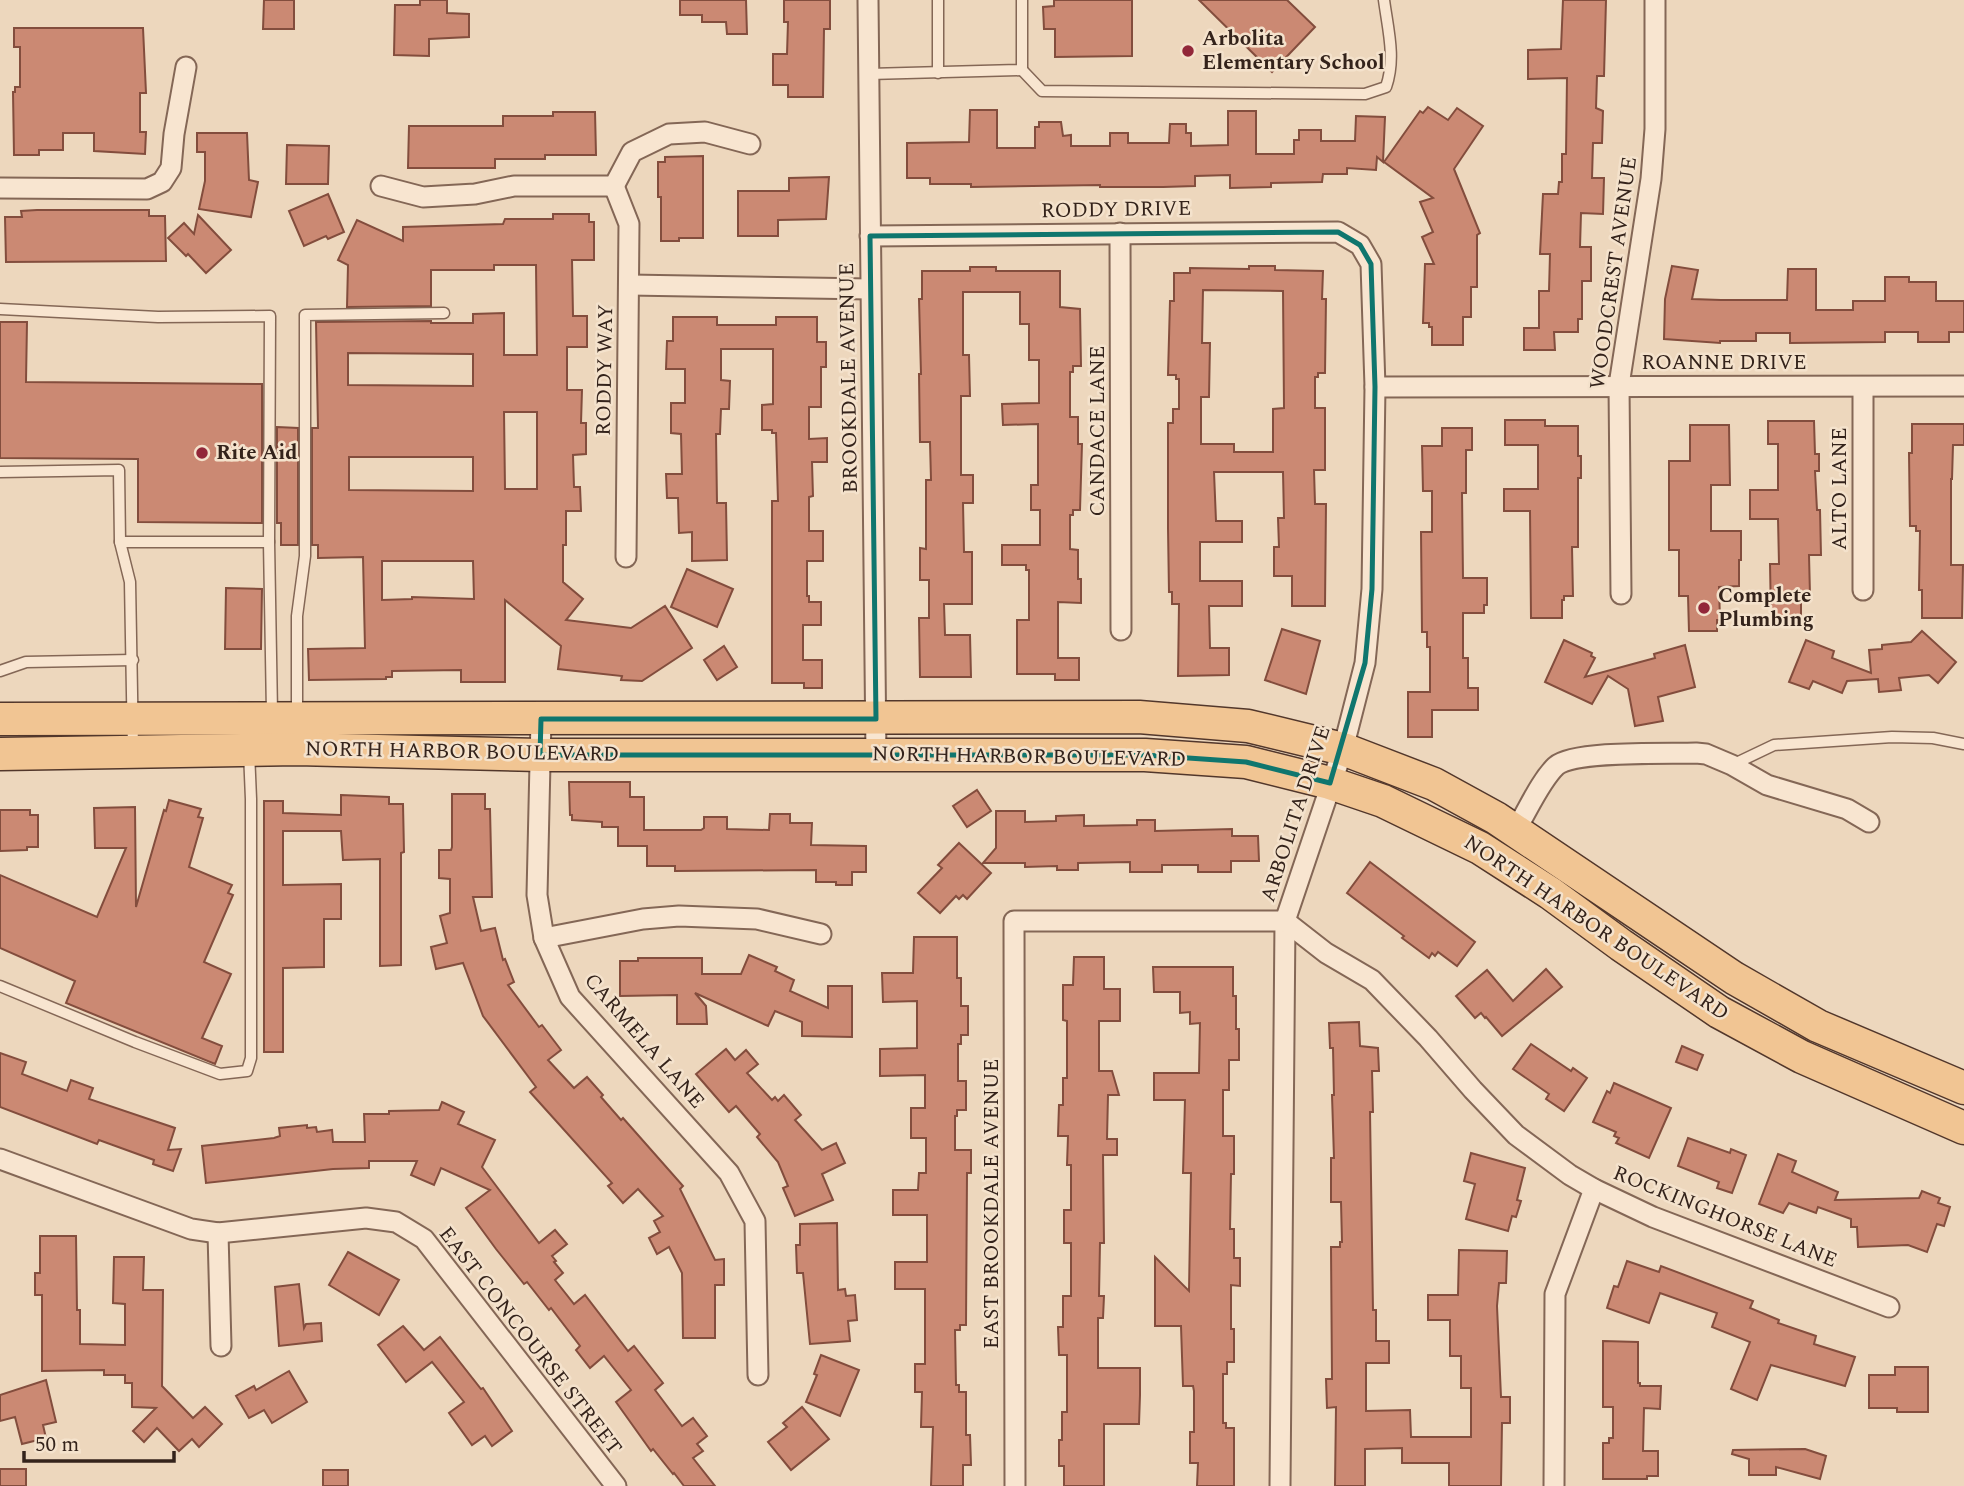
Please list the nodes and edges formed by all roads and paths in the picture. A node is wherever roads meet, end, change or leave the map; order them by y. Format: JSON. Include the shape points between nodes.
{"nodes":[{"id":1,"x":868,"y":0,"type":"edge"},
{"id":2,"x":939,"y":0,"type":"edge"},
{"id":3,"x":1022,"y":0,"type":"edge"},
{"id":4,"x":1384,"y":0,"type":"edge"},
{"id":5,"x":1655,"y":0,"type":"edge"},
{"id":6,"x":186,"y":67,"type":"dead end"},
{"id":7,"x":1022,"y":70,"type":"junction"},
{"id":8,"x":938,"y":73,"type":"junction"},
{"id":9,"x":869,"y":74,"type":"junction"},
{"id":10,"x":750,"y":145,"type":"dead end"},
{"id":11,"x":381,"y":186,"type":"dead end"},
{"id":12,"x":614,"y":186,"type":"junction"},
{"id":13,"x":0,"y":188,"type":"edge"},
{"id":14,"x":1120,"y":233,"type":"junction"},
{"id":15,"x":870,"y":236,"type":"junction"},
{"id":16,"x":1360,"y":245,"type":"joint"},
{"id":17,"x":629,"y":285,"type":"junction"},
{"id":18,"x":870,"y":289,"type":"junction"},
{"id":19,"x":0,"y":309,"type":"edge"},
{"id":20,"x":444,"y":313,"type":"dead end"},
{"id":21,"x":1619,"y":385,"type":"junction"},
{"id":22,"x":1964,"y":386,"type":"edge"},
{"id":23,"x":1375,"y":387,"type":"junction"},
{"id":24,"x":1863,"y":387,"type":"junction"},
{"id":25,"x":0,"y":472,"type":"edge"},
{"id":26,"x":120,"y":542,"type":"junction"},
{"id":27,"x":270,"y":542,"type":"junction"},
{"id":28,"x":626,"y":557,"type":"dead end"},
{"id":29,"x":1863,"y":590,"type":"dead end"},
{"id":30,"x":1621,"y":594,"type":"dead end"},
{"id":31,"x":1121,"y":630,"type":"dead end"},
{"id":32,"x":133,"y":660,"type":"junction"},
{"id":33,"x":0,"y":671,"type":"edge"},
{"id":34,"x":0,"y":719,"type":"edge"},
{"id":35,"x":133,"y":719,"type":"junction"},
{"id":36,"x":541,"y":719,"type":"junction"},
{"id":37,"x":876,"y":719,"type":"junction"},
{"id":38,"x":272,"y":733,"type":"junction"},
{"id":39,"x":1964,"y":744,"type":"edge"},
{"id":40,"x":1343,"y":749,"type":"junction"},
{"id":41,"x":133,"y":753,"type":"junction"},
{"id":42,"x":0,"y":754,"type":"edge"},
{"id":43,"x":540,"y":755,"type":"junction"},
{"id":44,"x":876,"y":755,"type":"junction"},
{"id":45,"x":1732,"y":765,"type":"junction"},
{"id":46,"x":1330,"y":783,"type":"junction"},
{"id":47,"x":1869,"y":822,"type":"dead end"},
{"id":48,"x":1515,"y":831,"type":"junction"},
{"id":49,"x":1285,"y":921,"type":"junction"},
{"id":50,"x":821,"y":934,"type":"dead end"},
{"id":51,"x":544,"y":939,"type":"junction"},
{"id":52,"x":0,"y":986,"type":"edge"},
{"id":53,"x":1964,"y":1088,"type":"edge"},
{"id":54,"x":1964,"y":1128,"type":"edge"},
{"id":55,"x":0,"y":1158,"type":"edge"},
{"id":56,"x":1594,"y":1189,"type":"junction"},
{"id":57,"x":218,"y":1233,"type":"junction"},
{"id":58,"x":1889,"y":1307,"type":"dead end"},
{"id":59,"x":221,"y":1346,"type":"dead end"},
{"id":60,"x":758,"y":1375,"type":"dead end"},
{"id":61,"x":616,"y":1486,"type":"edge"},
{"id":62,"x":1015,"y":1486,"type":"edge"},
{"id":63,"x":1280,"y":1486,"type":"edge"},
{"id":64,"x":1554,"y":1486,"type":"edge"}],
"edges":[{"from":1,"to":9,"type":"street","name":"BROOKDALE AVENUE"},
{"from":2,"to":8,"type":"lane"},
{"from":3,"to":7,"type":"lane"},
{"from":4,"to":7,"type":"lane","via":[[1391,72],[1386,87],[1365,94],[1042,91]]},
{"from":5,"to":21,"type":"street","name":"WOODCREST AVENUE","via":[[1652,167]]},
{"from":6,"to":13,"type":"street","via":[[171,168],[162,182],[147,189]]},
{"from":7,"to":8,"type":"lane"},
{"from":8,"to":9,"type":"lane"},
{"from":9,"to":15,"type":"street","name":"BROOKDALE AVENUE"},
{"from":10,"to":12,"type":"street","via":[[705,132],[669,134],[632,152]]},
{"from":11,"to":12,"type":"street","via":[[423,197],[514,186]]},
{"from":12,"to":17,"type":"street","name":"RODDY WAY","via":[[629,224]]},
{"from":14,"to":15,"type":"street","name":"RODDY DRIVE"},
{"from":14,"to":16,"type":"street","name":"RODDY DRIVE","via":[[1338,232]]},
{"from":14,"to":31,"type":"street","name":"CANDACE LANE"},
{"from":15,"to":18,"type":"street","name":"BROOKDALE AVENUE"},
{"from":16,"to":23,"type":"street","name":"ARBOLITA DRIVE","via":[[1371,264]]},
{"from":17,"to":18,"type":"street"},
{"from":17,"to":28,"type":"street","name":"RODDY WAY"},
{"from":18,"to":37,"type":"street","name":"BROOKDALE AVENUE"},
{"from":19,"to":27,"type":"lane","via":[[158,317],[270,316]]},
{"from":20,"to":38,"type":"lane","via":[[305,315],[305,556]]},
{"from":21,"to":23,"type":"street","name":"ROANNE DRIVE"},
{"from":21,"to":24,"type":"street","name":"ROANNE DRIVE"},
{"from":21,"to":30,"type":"street","name":"WOODCREST AVENUE"},
{"from":22,"to":24,"type":"street","name":"ROANNE DRIVE"},
{"from":23,"to":40,"type":"street","name":"ARBOLITA DRIVE","via":[[1372,589],[1365,663]]},
{"from":24,"to":29,"type":"street","name":"ALTO LANE"},
{"from":25,"to":26,"type":"lane","via":[[119,470]]},
{"from":26,"to":27,"type":"lane"},
{"from":26,"to":32,"type":"lane","via":[[131,582]]},
{"from":27,"to":38,"type":"lane"},
{"from":32,"to":33,"type":"lane","via":[[26,662]]},
{"from":32,"to":35,"type":"lane"},
{"from":34,"to":35,"type":"main road","name":"NORTH HARBOR BOULEVARD"},
{"from":35,"to":38,"type":"main road","name":"NORTH HARBOR BOULEVARD"},
{"from":35,"to":41,"type":"lane"},
{"from":36,"to":37,"type":"main road","name":"NORTH HARBOR BOULEVARD"},
{"from":36,"to":38,"type":"main road","name":"NORTH HARBOR BOULEVARD"},
{"from":36,"to":43,"type":"street","name":"CARMELA LANE"},
{"from":37,"to":40,"type":"main road","name":"NORTH HARBOR BOULEVARD","via":[[1139,717],[1248,726]]},
{"from":37,"to":44,"type":"street","name":"BROOKDALE AVENUE"},
{"from":38,"to":41,"type":"main road","name":"NORTH HARBOR BOULEVARD"},
{"from":38,"to":43,"type":"main road","name":"NORTH HARBOR BOULEVARD"},
{"from":38,"to":52,"type":"lane","via":[[251,799],[251,1058],[247,1071],[220,1074]]},
{"from":39,"to":45,"type":"lane","via":[[1892,737],[1774,745]]},
{"from":40,"to":46,"type":"street","name":"ARBOLITA DRIVE"},
{"from":40,"to":48,"type":"main road","name":"NORTH HARBOR BOULEVARD","via":[[1434,784]]},
{"from":41,"to":42,"type":"main road","name":"NORTH HARBOR BOULEVARD"},
{"from":43,"to":44,"type":"main road","name":"NORTH HARBOR BOULEVARD"},
{"from":43,"to":51,"type":"street","name":"CARMELA LANE","via":[[537,895]]},
{"from":44,"to":46,"type":"main road","name":"NORTH HARBOR BOULEVARD","via":[[1145,755],[1246,762]]},
{"from":45,"to":47,"type":"street","via":[[1767,785],[1847,809]]},
{"from":45,"to":48,"type":"street","via":[[1696,753],[1564,760],[1548,774]]},
{"from":46,"to":49,"type":"street","name":"ARBOLITA DRIVE"},
{"from":46,"to":54,"type":"main road","name":"NORTH HARBOR BOULEVARD","via":[[1383,801],[1480,848],[1719,1012],[1790,1051]]},
{"from":48,"to":53,"type":"main road","name":"NORTH HARBOR BOULEVARD","via":[[1746,985],[1818,1026]]},
{"from":49,"to":56,"type":"street","name":"ROCKINGHORSE LANE","via":[[1372,981],[1516,1135]]},
{"from":49,"to":62,"type":"street","name":"EAST BROOKDALE AVENUE","via":[[1014,921]]},
{"from":49,"to":63,"type":"street","name":"ARBOLITA DRIVE"},
{"from":50,"to":51,"type":"street","via":[[757,919],[679,916]]},
{"from":51,"to":60,"type":"street","name":"CARMELA LANE","via":[[570,997],[729,1173],[755,1220]]},
{"from":55,"to":57,"type":"street","name":"EAST CONCOURSE STREET","via":[[191,1229]]},
{"from":56,"to":58,"type":"street","name":"ROCKINGHORSE LANE","via":[[1653,1217]]},
{"from":56,"to":64,"type":"street","via":[[1555,1294]]},
{"from":57,"to":59,"type":"street"},
{"from":57,"to":61,"type":"street","name":"EAST CONCOURSE STREET","via":[[366,1218],[396,1223],[424,1239]]}]}
